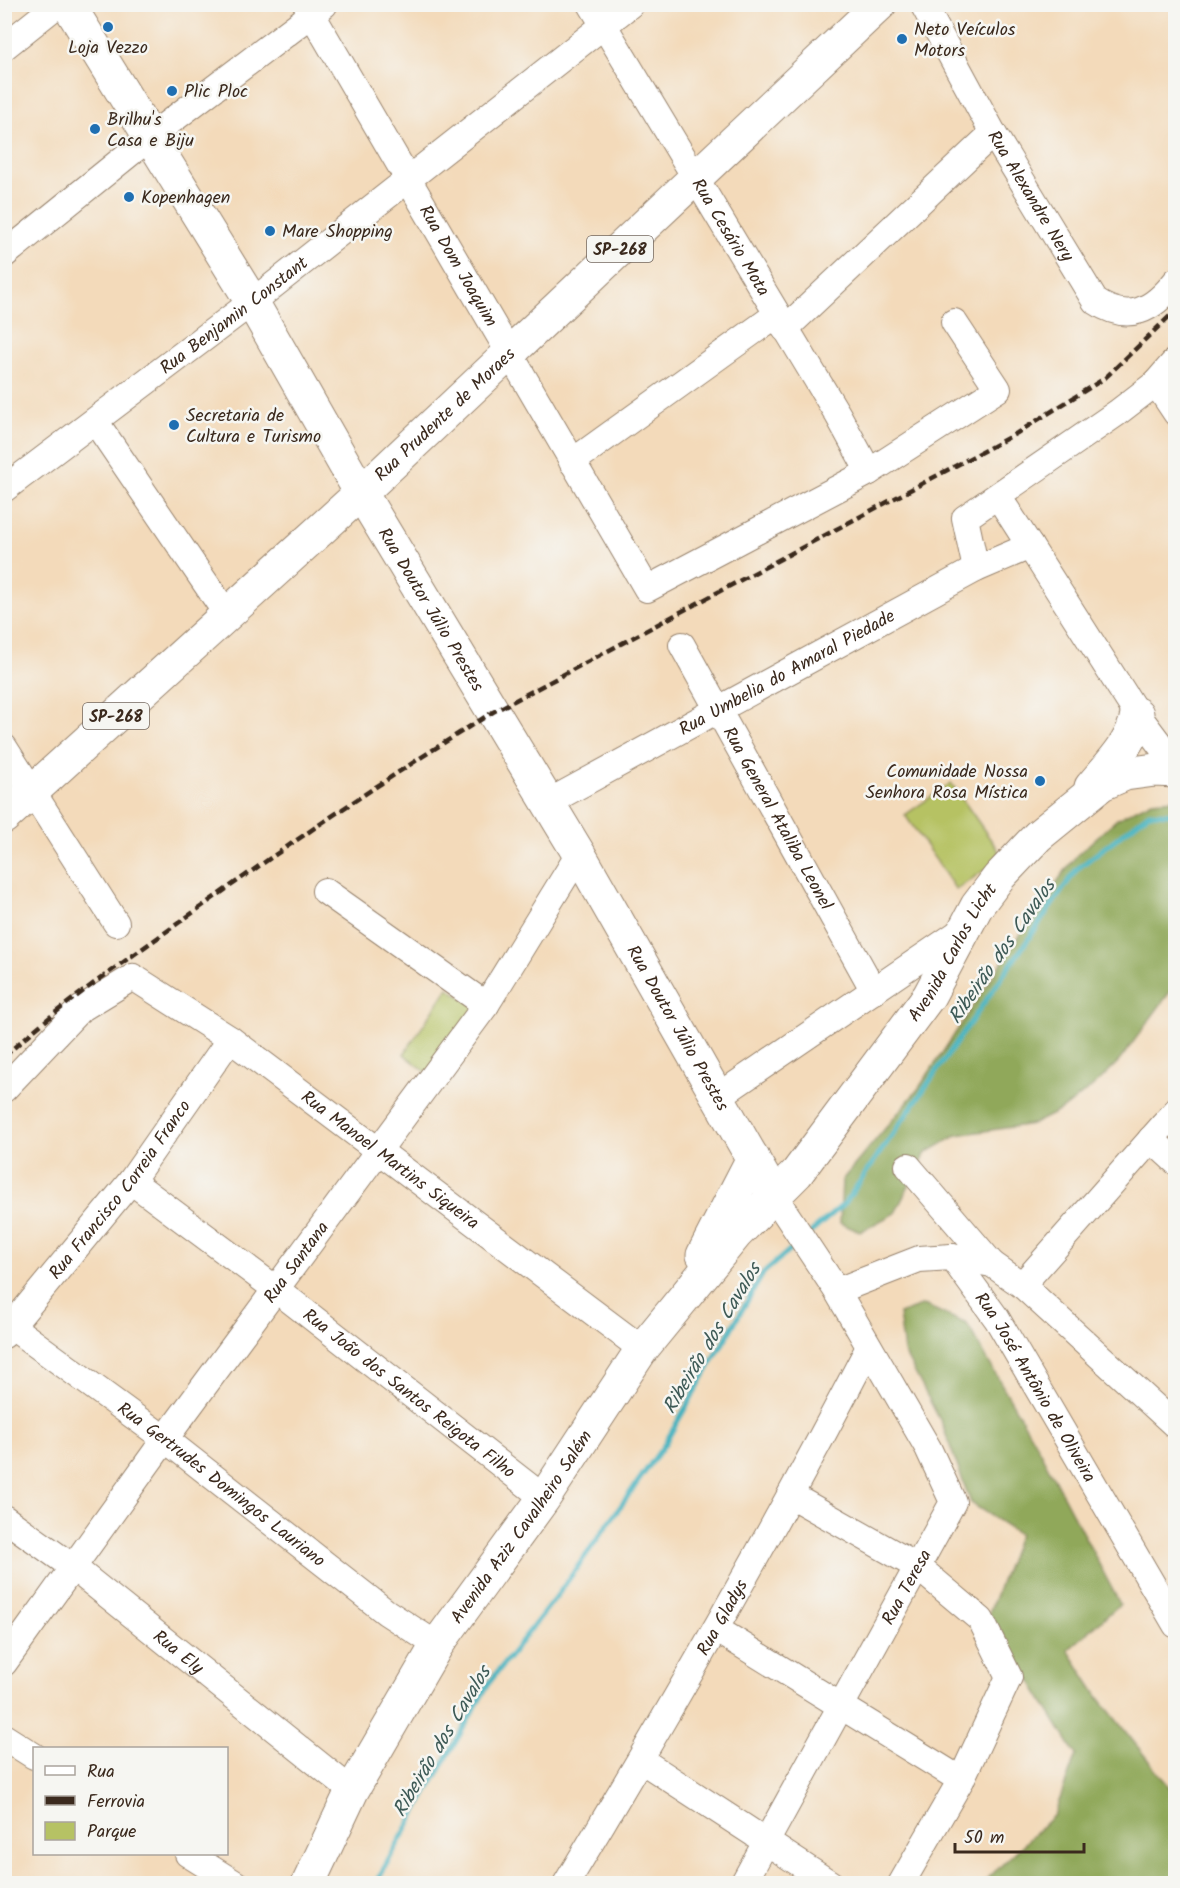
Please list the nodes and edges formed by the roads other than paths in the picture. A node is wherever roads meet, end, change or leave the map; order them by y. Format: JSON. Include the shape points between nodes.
{"nodes":[{"id":1,"x":58,"y":4,"type":"edge"},
{"id":2,"x":68,"y":4,"type":"edge"},
{"id":3,"x":631,"y":4,"type":"edge"},
{"id":4,"x":880,"y":4,"type":"edge"},
{"id":5,"x":923,"y":4,"type":"edge"},
{"id":6,"x":314,"y":8,"type":"edge"},
{"id":7,"x":597,"y":15,"type":"edge"},
{"id":8,"x":4,"y":47,"type":"edge"},
{"id":9,"x":993,"y":133,"type":"junction"},
{"id":10,"x":150,"y":137,"type":"junction"},
{"id":11,"x":695,"y":178,"type":"junction"},
{"id":12,"x":408,"y":181,"type":"junction"},
{"id":13,"x":4,"y":255,"type":"edge"},
{"id":14,"x":1176,"y":281,"type":"edge"},
{"id":15,"x":252,"y":302,"type":"junction"},
{"id":16,"x":781,"y":322,"type":"junction"},
{"id":17,"x":954,"y":322,"type":"dead end"},
{"id":18,"x":510,"y":354,"type":"junction"},
{"id":19,"x":1176,"y":360,"type":"edge"},
{"id":20,"x":1156,"y":383,"type":"junction"},
{"id":21,"x":1176,"y":413,"type":"edge"},
{"id":22,"x":95,"y":421,"type":"junction"},
{"id":23,"x":572,"y":462,"type":"junction"},
{"id":24,"x":869,"y":472,"type":"junction"},
{"id":25,"x":4,"y":489,"type":"edge"},
{"id":26,"x":361,"y":493,"type":"junction"},
{"id":27,"x":998,"y":496,"type":"junction"},
{"id":28,"x":1030,"y":546,"type":"junction"},
{"id":29,"x":976,"y":569,"type":"junction"},
{"id":30,"x":228,"y":616,"type":"junction"},
{"id":31,"x":682,"y":645,"type":"dead end"},
{"id":32,"x":720,"y":709,"type":"junction"},
{"id":33,"x":1137,"y":714,"type":"junction"},
{"id":34,"x":4,"y":747,"type":"edge"},
{"id":35,"x":1176,"y":766,"type":"edge"},
{"id":36,"x":1176,"y":771,"type":"edge"},
{"id":37,"x":32,"y":792,"type":"junction"},
{"id":38,"x":1081,"y":799,"type":"junction"},
{"id":39,"x":547,"y":803,"type":"junction"},
{"id":40,"x":4,"y":817,"type":"edge"},
{"id":41,"x":579,"y":854,"type":"junction"},
{"id":42,"x":325,"y":891,"type":"dead end"},
{"id":43,"x":116,"y":923,"type":"dead end"},
{"id":44,"x":964,"y":929,"type":"junction"},
{"id":45,"x":874,"y":991,"type":"junction"},
{"id":46,"x":486,"y":1005,"type":"junction"},
{"id":47,"x":230,"y":1039,"type":"junction"},
{"id":48,"x":4,"y":1089,"type":"edge"},
{"id":49,"x":719,"y":1096,"type":"junction"},
{"id":50,"x":1176,"y":1111,"type":"edge"},
{"id":51,"x":1151,"y":1139,"type":"junction"},
{"id":52,"x":380,"y":1150,"type":"junction"},
{"id":53,"x":753,"y":1158,"type":"junction"},
{"id":54,"x":1176,"y":1162,"type":"edge"},
{"id":55,"x":908,"y":1166,"type":"dead end"},
{"id":56,"x":130,"y":1180,"type":"junction"},
{"id":57,"x":781,"y":1208,"type":"junction"},
{"id":58,"x":952,"y":1257,"type":"junction"},
{"id":59,"x":992,"y":1264,"type":"junction"},
{"id":60,"x":693,"y":1284,"type":"junction"},
{"id":61,"x":1022,"y":1285,"type":"junction"},
{"id":62,"x":277,"y":1290,"type":"junction"},
{"id":63,"x":837,"y":1291,"type":"junction"},
{"id":64,"x":7,"y":1327,"type":"edge"},
{"id":65,"x":869,"y":1347,"type":"junction"},
{"id":66,"x":642,"y":1349,"type":"junction"},
{"id":67,"x":1172,"y":1415,"type":"edge"},
{"id":68,"x":165,"y":1439,"type":"junction"},
{"id":69,"x":792,"y":1496,"type":"junction"},
{"id":70,"x":544,"y":1498,"type":"junction"},
{"id":71,"x":4,"y":1518,"type":"edge"},
{"id":72,"x":918,"y":1567,"type":"junction"},
{"id":73,"x":74,"y":1568,"type":"junction"},
{"id":74,"x":1176,"y":1625,"type":"edge"},
{"id":75,"x":716,"y":1629,"type":"junction"},
{"id":76,"x":437,"y":1645,"type":"junction"},
{"id":77,"x":4,"y":1663,"type":"edge"},
{"id":78,"x":842,"y":1706,"type":"junction"},
{"id":79,"x":4,"y":1737,"type":"edge"},
{"id":80,"x":33,"y":1755,"type":"edge"},
{"id":81,"x":640,"y":1760,"type":"junction"},
{"id":82,"x":961,"y":1780,"type":"junction"},
{"id":83,"x":352,"y":1791,"type":"junction"},
{"id":84,"x":768,"y":1841,"type":"junction"},
{"id":85,"x":190,"y":1855,"type":"edge"},
{"id":86,"x":236,"y":1884,"type":"edge"},
{"id":87,"x":308,"y":1884,"type":"edge"},
{"id":88,"x":566,"y":1884,"type":"edge"},
{"id":89,"x":743,"y":1884,"type":"edge"},
{"id":90,"x":831,"y":1884,"type":"edge"},
{"id":91,"x":901,"y":1884,"type":"edge"}],
"edges":[{"from":1,"to":8,"type":"street"},
{"from":2,"to":10,"type":"main road","name":"Rua Doutor Júlio Prestes"},
{"from":3,"to":7,"type":"street","name":"Rua Benjamin Constant"},
{"from":4,"to":11,"type":"main road","name":"Rua Prudente de Moraes","number":"SP-268"},
{"from":5,"to":9,"type":"street","name":"Rua Alexandre Nery"},
{"from":6,"to":10,"type":"street"},
{"from":6,"to":12,"type":"street","name":"Rua Dom Joaquim"},
{"from":7,"to":11,"type":"street","name":"Rua Cesário Mota"},
{"from":7,"to":12,"type":"street","name":"Rua Benjamin Constant"},
{"from":9,"to":14,"type":"street","name":"Rua Alexandre Nery","via":[[1095,301],[1109,311],[1148,310]]},
{"from":9,"to":16,"type":"street"},
{"from":10,"to":13,"type":"street"},
{"from":10,"to":15,"type":"main road","name":"Rua Doutor Júlio Prestes"},
{"from":11,"to":16,"type":"street","name":"Rua Cesário Mota"},
{"from":11,"to":18,"type":"main road","name":"Rua Prudente de Moraes","number":"SP-268"},
{"from":12,"to":15,"type":"street","name":"Rua Benjamin Constant"},
{"from":12,"to":18,"type":"street","name":"Rua Dom Joaquim"},
{"from":15,"to":22,"type":"street","name":"Rua Benjamin Constant"},
{"from":15,"to":26,"type":"main road","name":"Rua Doutor Júlio Prestes"},
{"from":16,"to":23,"type":"street"},
{"from":16,"to":24,"type":"street","name":"Rua Cesário Mota"},
{"from":17,"to":24,"type":"street","via":[[998,389]]},
{"from":18,"to":23,"type":"street","name":"Rua Dom Joaquim"},
{"from":18,"to":26,"type":"main road","name":"Rua Prudente de Moraes","number":"SP-268"},
{"from":19,"to":20,"type":"street"},
{"from":20,"to":21,"type":"street"},
{"from":20,"to":27,"type":"street"},
{"from":22,"to":25,"type":"street","name":"Rua Benjamin Constant"},
{"from":22,"to":30,"type":"street"},
{"from":23,"to":24,"type":"street","name":"Rua Dom Joaquim","via":[[647,589]]},
{"from":26,"to":30,"type":"main road","name":"Rua Prudente de Moraes","number":"SP-268"},
{"from":26,"to":39,"type":"main road","name":"Rua Doutor Júlio Prestes"},
{"from":27,"to":28,"type":"street"},
{"from":27,"to":29,"type":"street","via":[[964,518]]},
{"from":28,"to":29,"type":"street","name":"Rua Umbelia do Amaral Piedade"},
{"from":28,"to":33,"type":"street"},
{"from":29,"to":32,"type":"street","name":"Rua Umbelia do Amaral Piedade"},
{"from":30,"to":37,"type":"main road","name":"Rua Prudente de Moraes","number":"SP-268"},
{"from":31,"to":32,"type":"street","name":"Rua General Ataliba Leonel"},
{"from":32,"to":39,"type":"street","name":"Rua Umbelia do Amaral Piedade"},
{"from":32,"to":45,"type":"street","name":"Rua General Ataliba Leonel"},
{"from":33,"to":35,"type":"street"},
{"from":33,"to":38,"type":"main road","via":[[1126,744]]},
{"from":34,"to":37,"type":"street"},
{"from":36,"to":38,"type":"main road","name":"Avenida Carlos Licht","via":[[1125,774]]},
{"from":37,"to":40,"type":"main road","name":"Rua Prudente de Moraes","number":"SP-268"},
{"from":37,"to":43,"type":"street"},
{"from":38,"to":44,"type":"main road","name":"Avenida Carlos Licht","via":[[999,877]]},
{"from":39,"to":41,"type":"main road","name":"Rua Doutor Júlio Prestes"},
{"from":41,"to":46,"type":"street","name":"Rua Santana"},
{"from":41,"to":49,"type":"main road","name":"Rua Doutor Júlio Prestes"},
{"from":42,"to":46,"type":"street"},
{"from":44,"to":45,"type":"street"},
{"from":44,"to":57,"type":"main road","name":"Avenida Carlos Licht","via":[[929,996],[797,1173]]},
{"from":45,"to":49,"type":"street"},
{"from":46,"to":52,"type":"street","name":"Rua Santana"},
{"from":47,"to":48,"type":"street","name":"Rua Manoel Martins Siqueira","via":[[133,977],[79,1010]]},
{"from":47,"to":52,"type":"street","name":"Rua Manoel Martins Siqueira"},
{"from":47,"to":56,"type":"street","name":"Rua Francisco Correia Franco"},
{"from":49,"to":53,"type":"main road","name":"Rua Doutor Júlio Prestes"},
{"from":50,"to":51,"type":"street"},
{"from":51,"to":54,"type":"street"},
{"from":51,"to":61,"type":"street"},
{"from":52,"to":62,"type":"street","name":"Rua Santana"},
{"from":52,"to":66,"type":"street","name":"Rua Manoel Martins Siqueira"},
{"from":53,"to":57,"type":"main road","name":"Rua Doutor Júlio Prestes"},
{"from":53,"to":60,"type":"main road","via":[[708,1242]]},
{"from":55,"to":59,"type":"street"},
{"from":56,"to":62,"type":"street","name":"Rua João dos Santos Reigota Filho"},
{"from":56,"to":64,"type":"street","name":"Rua Francisco Correia Franco"},
{"from":57,"to":60,"type":"main road","name":"Avenida Aziz Cavalheiro Salém","via":[[743,1227]]},
{"from":57,"to":63,"type":"street","name":"Rua Teresa"},
{"from":58,"to":59,"type":"street"},
{"from":58,"to":63,"type":"street","via":[[919,1259]]},
{"from":58,"to":74,"type":"street","name":"Rua José Antônio de Oliveira","via":[[997,1319]]},
{"from":59,"to":61,"type":"street"},
{"from":60,"to":66,"type":"main road","name":"Avenida Aziz Cavalheiro Salém"},
{"from":61,"to":67,"type":"street"},
{"from":62,"to":68,"type":"street","name":"Rua Santana"},
{"from":62,"to":70,"type":"street","name":"Rua João dos Santos Reigota Filho"},
{"from":63,"to":65,"type":"street","name":"Rua Teresa"},
{"from":64,"to":68,"type":"street","name":"Rua Gertrudes Domingos Lauriano"},
{"from":65,"to":69,"type":"street","name":"Rua Gladys"},
{"from":65,"to":72,"type":"street","name":"Rua Teresa","via":[[928,1448],[953,1502]]},
{"from":66,"to":70,"type":"main road","name":"Avenida Aziz Cavalheiro Salém"},
{"from":68,"to":73,"type":"street","name":"Rua Santana"},
{"from":68,"to":76,"type":"street","name":"Rua Gertrudes Domingos Lauriano","via":[[386,1612]]},
{"from":69,"to":72,"type":"street"},
{"from":69,"to":75,"type":"street","name":"Rua Gladys"},
{"from":70,"to":76,"type":"main road","name":"Avenida Aziz Cavalheiro Salém"},
{"from":71,"to":73,"type":"street","name":"Rua Ely"},
{"from":72,"to":78,"type":"street","name":"Rua Teresa"},
{"from":72,"to":82,"type":"street","via":[[981,1620],[1009,1677]]},
{"from":73,"to":77,"type":"street","name":"Rua Santana"},
{"from":73,"to":83,"type":"street","name":"Rua Ely"},
{"from":75,"to":78,"type":"street"},
{"from":75,"to":81,"type":"street","name":"Rua Gladys"},
{"from":76,"to":83,"type":"main road","name":"Avenida Aziz Cavalheiro Salém"},
{"from":78,"to":82,"type":"street"},
{"from":78,"to":84,"type":"street","name":"Rua Teresa"},
{"from":79,"to":80,"type":"street"},
{"from":81,"to":84,"type":"street"},
{"from":81,"to":88,"type":"street","name":"Rua Gladys"},
{"from":82,"to":91,"type":"street"},
{"from":83,"to":87,"type":"main road","name":"Avenida Aziz Cavalheiro Salém"},
{"from":84,"to":89,"type":"street","name":"Rua Teresa"},
{"from":84,"to":90,"type":"street"},
{"from":85,"to":86,"type":"street"}]}
